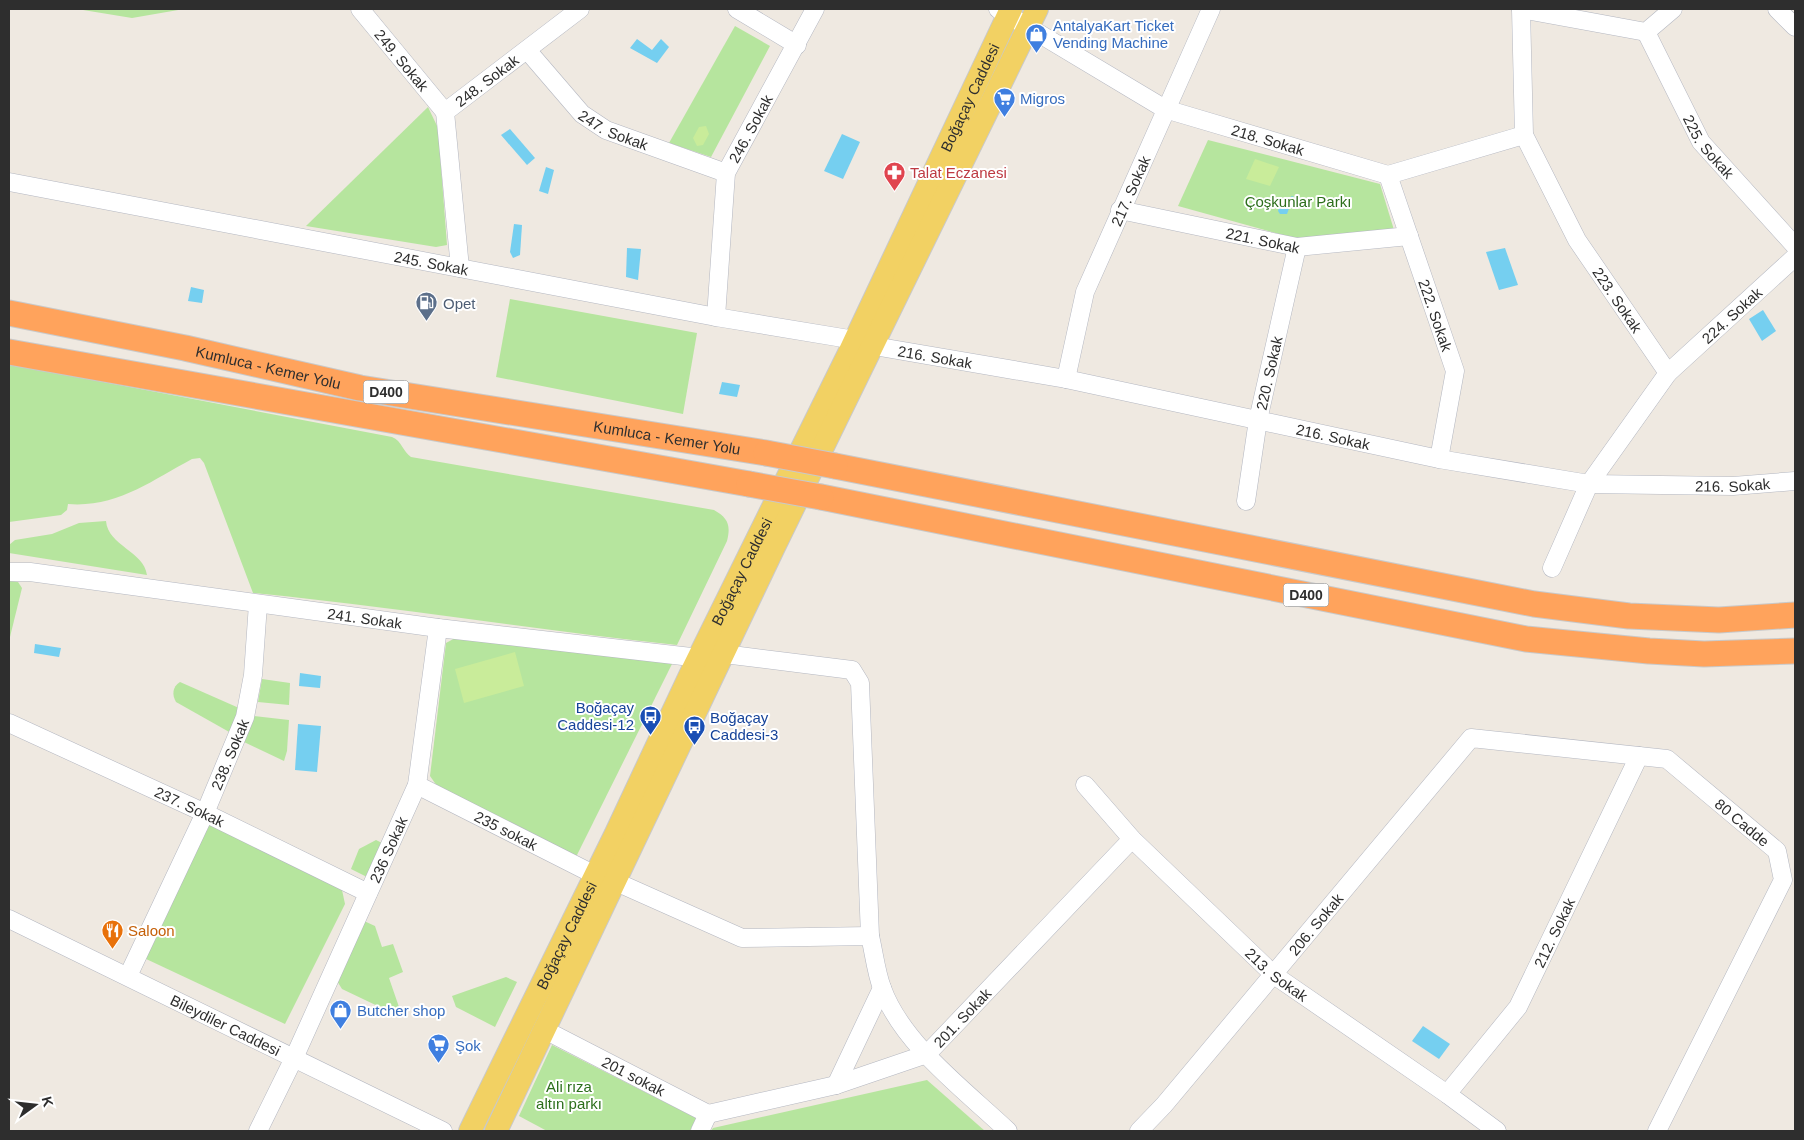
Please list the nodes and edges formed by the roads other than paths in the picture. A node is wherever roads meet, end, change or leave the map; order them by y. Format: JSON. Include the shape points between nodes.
{"nodes":[{"id":1,"x":360,"y":9,"type":"edge"},
{"id":2,"x":580,"y":9,"type":"edge"},
{"id":3,"x":737,"y":9,"type":"edge"},
{"id":4,"x":815,"y":9,"type":"edge"},
{"id":5,"x":1211,"y":9,"type":"edge"},
{"id":6,"x":1521,"y":9,"type":"edge"},
{"id":7,"x":1673,"y":9,"type":"edge"},
{"id":8,"x":1777,"y":9,"type":"edge"},
{"id":9,"x":1006,"y":11,"type":"edge"},
{"id":10,"x":1033,"y":18,"type":"edge"},
{"id":11,"x":1795,"y":28,"type":"edge"},
{"id":12,"x":1646,"y":32,"type":"junction"},
{"id":13,"x":797,"y":45,"type":"junction"},
{"id":14,"x":527,"y":50,"type":"junction"},
{"id":15,"x":1165,"y":109,"type":"junction"},
{"id":16,"x":445,"y":112,"type":"junction"},
{"id":17,"x":1524,"y":135,"type":"junction"},
{"id":18,"x":726,"y":173,"type":"junction"},
{"id":19,"x":1388,"y":174,"type":"junction"},
{"id":20,"x":9,"y":182,"type":"edge"},
{"id":21,"x":1120,"y":210,"type":"junction"},
{"id":22,"x":1409,"y":236,"type":"junction"},
{"id":23,"x":1795,"y":246,"type":"edge"},
{"id":24,"x":1297,"y":247,"type":"junction"},
{"id":25,"x":1795,"y":258,"type":"edge"},
{"id":26,"x":460,"y":268,"type":"junction"},
{"id":27,"x":9,"y":313,"type":"edge"},
{"id":28,"x":716,"y":317,"type":"junction"},
{"id":29,"x":865,"y":343,"type":"junction"},
{"id":30,"x":9,"y":352,"type":"edge"},
{"id":31,"x":1668,"y":373,"type":"junction"},
{"id":32,"x":1066,"y":379,"type":"junction"},
{"id":33,"x":1258,"y":420,"type":"junction"},
{"id":34,"x":1439,"y":459,"type":"junction"},
{"id":35,"x":1795,"y":481,"type":"edge"},
{"id":36,"x":1590,"y":484,"type":"junction"},
{"id":37,"x":1246,"y":501,"type":"dead end"},
{"id":38,"x":9,"y":563,"type":"edge"},
{"id":39,"x":1552,"y":568,"type":"dead end"},
{"id":40,"x":9,"y":572,"type":"edge"},
{"id":41,"x":30,"y":572,"type":"junction"},
{"id":42,"x":258,"y":604,"type":"junction"},
{"id":43,"x":1795,"y":615,"type":"edge"},
{"id":44,"x":438,"y":628,"type":"junction"},
{"id":45,"x":1795,"y":651,"type":"edge"},
{"id":46,"x":724,"y":654,"type":"junction"},
{"id":47,"x":700,"y":658,"type":"junction"},
{"id":48,"x":9,"y":722,"type":"edge"},
{"id":49,"x":1471,"y":738,"type":"joint"},
{"id":50,"x":1639,"y":756,"type":"junction"},
{"id":51,"x":417,"y":785,"type":"junction"},
{"id":52,"x":1085,"y":785,"type":"dead end"},
{"id":53,"x":205,"y":813,"type":"junction"},
{"id":54,"x":1132,"y":839,"type":"junction"},
{"id":55,"x":605,"y":878,"type":"junction"},
{"id":56,"x":368,"y":894,"type":"junction"},
{"id":57,"x":9,"y":919,"type":"edge"},
{"id":58,"x":870,"y":936,"type":"junction"},
{"id":59,"x":1274,"y":975,"type":"junction"},
{"id":60,"x":128,"y":976,"type":"junction"},
{"id":61,"x":882,"y":988,"type":"junction"},
{"id":62,"x":543,"y":1030,"type":"junction"},
{"id":63,"x":927,"y":1054,"type":"junction"},
{"id":64,"x":294,"y":1058,"type":"junction"},
{"id":65,"x":836,"y":1085,"type":"junction"},
{"id":66,"x":1447,"y":1094,"type":"junction"},
{"id":67,"x":708,"y":1114,"type":"junction"},
{"id":68,"x":258,"y":1131,"type":"edge"},
{"id":69,"x":443,"y":1131,"type":"edge"},
{"id":70,"x":470,"y":1131,"type":"edge"},
{"id":71,"x":496,"y":1131,"type":"edge"},
{"id":72,"x":700,"y":1131,"type":"edge"},
{"id":73,"x":1008,"y":1131,"type":"edge"},
{"id":74,"x":1139,"y":1131,"type":"edge"},
{"id":75,"x":1497,"y":1131,"type":"edge"},
{"id":76,"x":1657,"y":1131,"type":"edge"}],
"edges":[{"from":1,"to":16,"type":"street","name":"249. Sokak"},
{"from":2,"to":14,"type":"street","name":"248. Sokak"},
{"from":3,"to":13,"type":"street"},
{"from":4,"to":13,"type":"street","name":"246. Sokak"},
{"from":5,"to":15,"type":"street","name":"217. Sokak"},
{"from":6,"to":12,"type":"street"},
{"from":6,"to":17,"type":"street","name":"223. Sokak"},
{"from":7,"to":12,"type":"street"},
{"from":8,"to":11,"type":"street"},
{"from":9,"to":10,"type":"street","name":"218. Sokak"},
{"from":9,"to":29,"type":"main road","name":"Boğaçay Caddesi"},
{"from":10,"to":15,"type":"street","name":"218. Sokak"},
{"from":10,"to":29,"type":"main road","name":"Boğaçay Caddesi"},
{"from":12,"to":23,"type":"street","name":"225. Sokak","via":[[1701,142]]},
{"from":13,"to":18,"type":"street","name":"246. Sokak"},
{"from":14,"to":16,"type":"street","name":"248. Sokak"},
{"from":14,"to":18,"type":"street","name":"247. Sokak","via":[[582,114],[606,130]]},
{"from":15,"to":19,"type":"street","name":"218. Sokak"},
{"from":15,"to":21,"type":"street","name":"217. Sokak"},
{"from":16,"to":26,"type":"street","name":"248. Sokak"},
{"from":17,"to":19,"type":"street"},
{"from":17,"to":31,"type":"street","name":"223. Sokak","via":[[1576,240]]},
{"from":18,"to":28,"type":"street","name":"246. Sokak"},
{"from":19,"to":22,"type":"street","name":"222. Sokak"},
{"from":20,"to":26,"type":"street","name":"245. Sokak"},
{"from":21,"to":24,"type":"street","name":"221. Sokak"},
{"from":21,"to":32,"type":"street","name":"217. Sokak","via":[[1085,292]]},
{"from":22,"to":24,"type":"street","name":"221. Sokak"},
{"from":22,"to":34,"type":"street","name":"222. Sokak","via":[[1455,371]]},
{"from":24,"to":33,"type":"street","name":"220. Sokak"},
{"from":25,"to":31,"type":"street","name":"224. Sokak"},
{"from":26,"to":28,"type":"street","name":"245. Sokak"},
{"from":27,"to":43,"type":"highway","name":"Kumluca - Kemer Yolu","number":"D400","bridge":true,"via":[[185,348],[360,388],[766,453],[1534,604],[1629,616],[1710,620]]},
{"from":28,"to":29,"type":"street","name":"245. Sokak"},
{"from":29,"to":32,"type":"street","name":"216. Sokak"},
{"from":29,"to":46,"type":"main road","name":"Boğaçay Caddesi"},
{"from":29,"to":47,"type":"main road","name":"Boğaçay Caddesi"},
{"from":30,"to":45,"type":"highway","name":"Kumluca - Kemer Yolu","number":"D400","bridge":true,"via":[[821,497],[1526,639],[1695,654]]},
{"from":31,"to":36,"type":"street"},
{"from":32,"to":33,"type":"street","name":"216. Sokak"},
{"from":33,"to":34,"type":"street","name":"216. Sokak"},
{"from":33,"to":37,"type":"street","name":"220. Sokak"},
{"from":34,"to":36,"type":"street","name":"216. Sokak"},
{"from":35,"to":36,"type":"street","name":"216. Sokak","via":[[1733,486]]},
{"from":36,"to":39,"type":"street"},
{"from":38,"to":41,"type":"street","name":"241. Sokak"},
{"from":40,"to":41,"type":"street","name":"241. Sokak"},
{"from":41,"to":42,"type":"street","name":"241. Sokak"},
{"from":42,"to":44,"type":"street","name":"241. Sokak"},
{"from":42,"to":53,"type":"street","name":"238. Sokak","via":[[248,707]]},
{"from":44,"to":47,"type":"street","name":"241. Sokak"},
{"from":44,"to":51,"type":"street","name":"236 Sokak"},
{"from":46,"to":55,"type":"main road","name":"Boğaçay Caddesi"},
{"from":46,"to":58,"type":"street","via":[[852,670],[860,684]]},
{"from":47,"to":55,"type":"main road","name":"Boğaçay Caddesi"},
{"from":48,"to":53,"type":"street","name":"237. Sokak"},
{"from":49,"to":50,"type":"street","name":"80 Cadde"},
{"from":49,"to":59,"type":"street","name":"206. Sokak"},
{"from":50,"to":66,"type":"street","name":"212. Sokak","via":[[1518,1007]]},
{"from":50,"to":76,"type":"street","name":"80 Cadde","via":[[1667,759],[1777,851],[1783,880]]},
{"from":51,"to":55,"type":"street","name":"235 sokak"},
{"from":51,"to":56,"type":"street","name":"236 Sokak"},
{"from":52,"to":54,"type":"street","name":"213. Sokak"},
{"from":53,"to":56,"type":"street","name":"237. Sokak"},
{"from":53,"to":60,"type":"street","name":"238. Sokak"},
{"from":54,"to":59,"type":"street","name":"213. Sokak"},
{"from":54,"to":63,"type":"street","name":"201. Sokak"},
{"from":55,"to":58,"type":"street","name":"235 sokak","via":[[742,938]]},
{"from":55,"to":62,"type":"main road","name":"Boğaçay Caddesi"},
{"from":55,"to":70,"type":"main road","name":"Boğaçay Caddesi"},
{"from":56,"to":64,"type":"street","name":"236 Sokak"},
{"from":57,"to":60,"type":"street","name":"Bileydiler Caddesi"},
{"from":58,"to":61,"type":"street"},
{"from":59,"to":66,"type":"street","name":"213. Sokak"},
{"from":59,"to":74,"type":"street","name":"206. Sokak"},
{"from":60,"to":64,"type":"street","name":"Bileydiler Caddesi"},
{"from":61,"to":63,"type":"street","via":[[903,1027]]},
{"from":61,"to":65,"type":"street"},
{"from":62,"to":67,"type":"street","name":"201 sokak"},
{"from":62,"to":71,"type":"main road","name":"Boğaçay Caddesi"},
{"from":63,"to":65,"type":"street","name":"201. Sokak"},
{"from":63,"to":73,"type":"street"},
{"from":64,"to":68,"type":"street","name":"236 Sokak"},
{"from":64,"to":69,"type":"street","name":"Bileydiler Caddesi"},
{"from":65,"to":67,"type":"street","name":"201. Sokak"},
{"from":66,"to":75,"type":"street","name":"213. Sokak"},
{"from":67,"to":72,"type":"street"}]}
